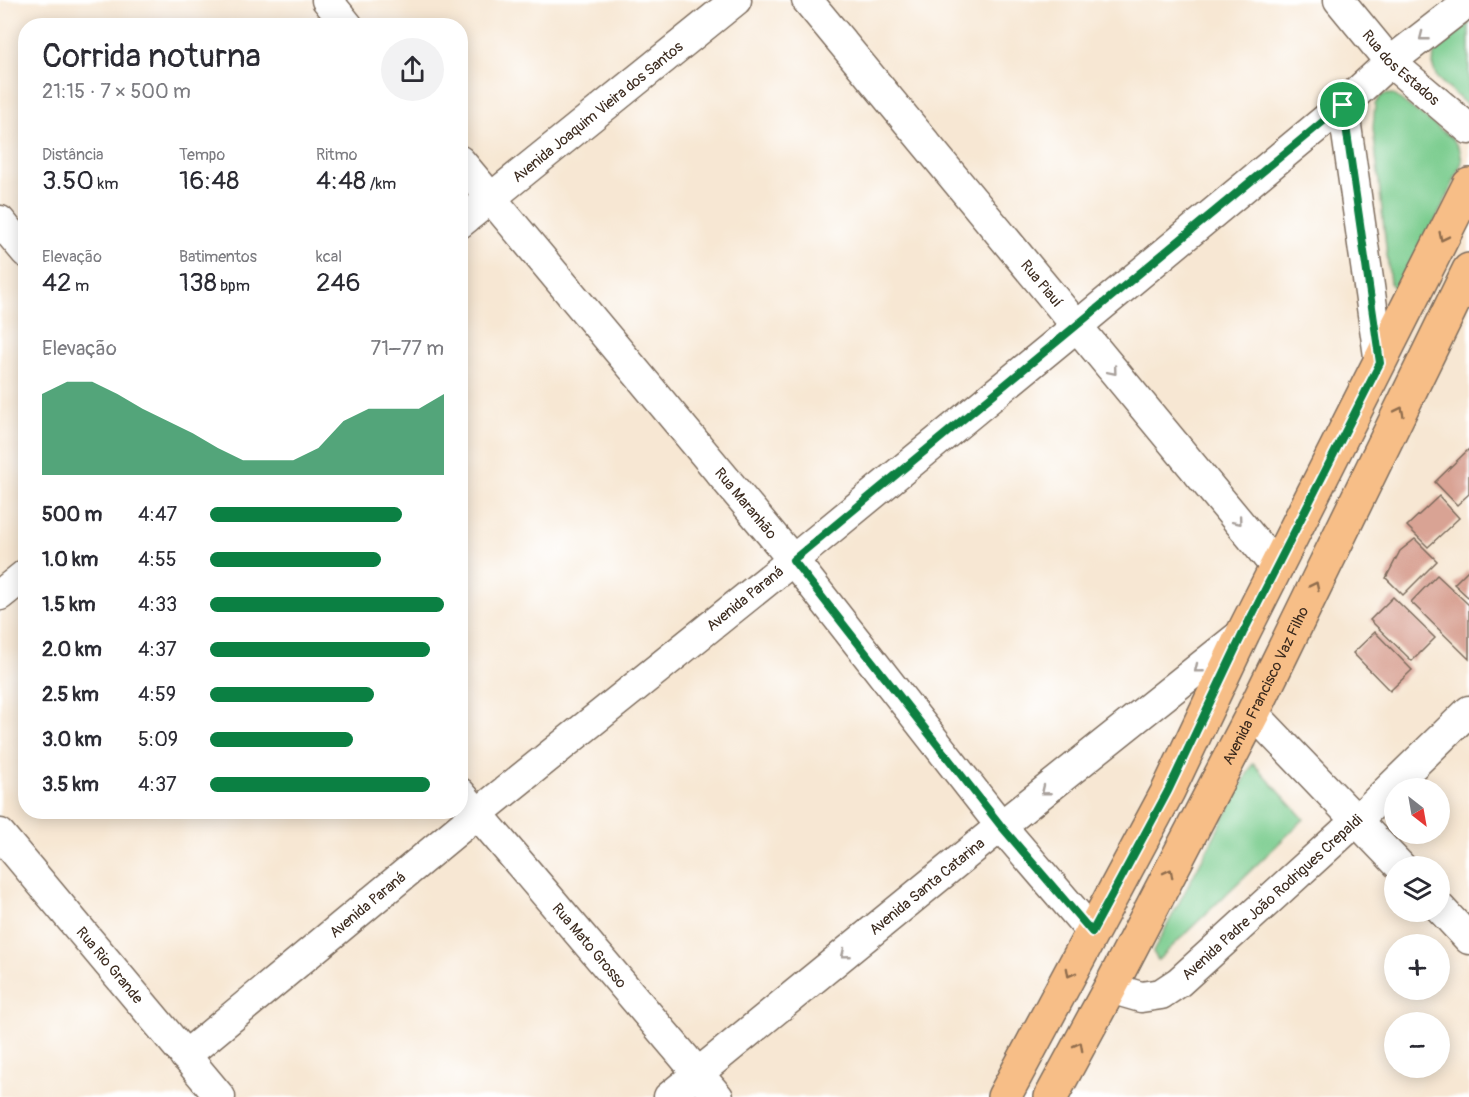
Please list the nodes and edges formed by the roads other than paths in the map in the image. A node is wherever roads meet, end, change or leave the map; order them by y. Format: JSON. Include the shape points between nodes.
{"nodes":[{"id":1,"x":327,"y":0,"type":"edge"},
{"id":2,"x":736,"y":0,"type":"edge"},
{"id":3,"x":807,"y":0,"type":"edge"},
{"id":4,"x":1339,"y":0,"type":"edge"},
{"id":5,"x":1469,"y":1,"type":"edge"},
{"id":6,"x":342,"y":18,"type":"edge"},
{"id":7,"x":1390,"y":62,"type":"junction"},
{"id":8,"x":1343,"y":105,"type":"junction"},
{"id":9,"x":1469,"y":129,"type":"edge"},
{"id":10,"x":468,"y":171,"type":"edge"},
{"id":11,"x":1469,"y":184,"type":"edge"},
{"id":12,"x":491,"y":198,"type":"junction"},
{"id":13,"x":468,"y":217,"type":"edge"},
{"id":14,"x":0,"y":221,"type":"edge"},
{"id":15,"x":18,"y":242,"type":"edge"},
{"id":16,"x":1469,"y":270,"type":"edge"},
{"id":17,"x":1076,"y":327,"type":"junction"},
{"id":18,"x":1380,"y":363,"type":"junction"},
{"id":19,"x":793,"y":560,"type":"junction"},
{"id":20,"x":1276,"y":567,"type":"junction"},
{"id":21,"x":18,"y":580,"type":"edge"},
{"id":22,"x":0,"y":595,"type":"edge"},
{"id":23,"x":1243,"y":633,"type":"junction"},
{"id":24,"x":1469,"y":711,"type":"edge"},
{"id":25,"x":1253,"y":712,"type":"junction"},
{"id":26,"x":469,"y":803,"type":"edge"},
{"id":27,"x":451,"y":819,"type":"edge"},
{"id":28,"x":1357,"y":820,"type":"junction"},
{"id":29,"x":1001,"y":826,"type":"junction"},
{"id":30,"x":0,"y":834,"type":"edge"},
{"id":31,"x":1391,"y":856,"type":"edge"},
{"id":32,"x":1450,"y":919,"type":"edge"},
{"id":33,"x":1092,"y":932,"type":"junction"},
{"id":34,"x":1469,"y":939,"type":"edge"},
{"id":35,"x":1110,"y":988,"type":"junction"},
{"id":36,"x":185,"y":1056,"type":"junction"},
{"id":37,"x":698,"y":1073,"type":"junction"},
{"id":38,"x":220,"y":1097,"type":"edge"},
{"id":39,"x":669,"y":1097,"type":"edge"},
{"id":40,"x":718,"y":1097,"type":"edge"},
{"id":41,"x":1004,"y":1097,"type":"edge"},
{"id":42,"x":1051,"y":1097,"type":"edge"}],
"edges":[{"from":1,"to":6,"type":"street"},
{"from":2,"to":12,"type":"street","name":"Avenida Joaquim Vieira dos Santos"},
{"from":3,"to":17,"type":"street","name":"Rua Piauí"},
{"from":4,"to":7,"type":"street","name":"Rua dos Estados"},
{"from":5,"to":7,"type":"street","name":"Avenida Paraná","one_way":true},
{"from":7,"to":8,"type":"street","name":"Avenida Paraná"},
{"from":7,"to":9,"type":"street","name":"Rua dos Estados"},
{"from":8,"to":17,"type":"street","name":"Avenida Paraná"},
{"from":8,"to":18,"type":"street"},
{"from":10,"to":12,"type":"street","name":"Rua Maranhão"},
{"from":11,"to":18,"type":"main road","one_way":true},
{"from":12,"to":13,"type":"street","name":"Avenida Joaquim Vieira dos Santos"},
{"from":12,"to":19,"type":"street","name":"Rua Maranhão"},
{"from":14,"to":15,"type":"street"},
{"from":25,"to":16,"type":"main road","name":"Avenida Francisco Vaz Filho","one_way":true},
{"from":17,"to":19,"type":"street","name":"Avenida Paraná"},
{"from":17,"to":20,"type":"street","name":"Rua Piauí","one_way":true},
{"from":18,"to":20,"type":"main road"},
{"from":19,"to":26,"type":"street","name":"Avenida Paraná"},
{"from":19,"to":29,"type":"street","name":"Rua Maranhão"},
{"from":20,"to":23,"type":"main road"},
{"from":21,"to":22,"type":"street"},
{"from":23,"to":29,"type":"street","name":"Avenida Santa Catarina","one_way":true},
{"from":23,"to":33,"type":"main road","via":[[1168,791]]},
{"from":24,"to":28,"type":"street","name":"Avenida Padre João Rodrigues Crepaldi"},
{"from":25,"to":28,"type":"street"},
{"from":35,"to":25,"type":"main road","name":"Avenida Francisco Vaz Filho","one_way":true},
{"from":26,"to":37,"type":"street","name":"Rua Mato Grosso"},
{"from":27,"to":36,"type":"street","name":"Avenida Paraná"},
{"from":28,"to":31,"type":"street"},
{"from":28,"to":35,"type":"street","name":"Avenida Padre João Rodrigues Crepaldi","via":[[1179,982],[1161,994],[1141,998]]},
{"from":29,"to":33,"type":"street","name":"Rua Maranhão"},
{"from":29,"to":37,"type":"street","name":"Avenida Santa Catarina","one_way":true},
{"from":30,"to":36,"type":"street","name":"Rua Rio Grande"},
{"from":32,"to":34,"type":"street"},
{"from":33,"to":41,"type":"main road","one_way":true},
{"from":42,"to":35,"type":"main road","name":"Avenida Francisco Vaz Filho","one_way":true},
{"from":36,"to":38,"type":"street","name":"Rua Rio Grande"},
{"from":37,"to":39,"type":"street","name":"Avenida Santa Catarina"},
{"from":37,"to":40,"type":"street","name":"Rua Mato Grosso"}]}
